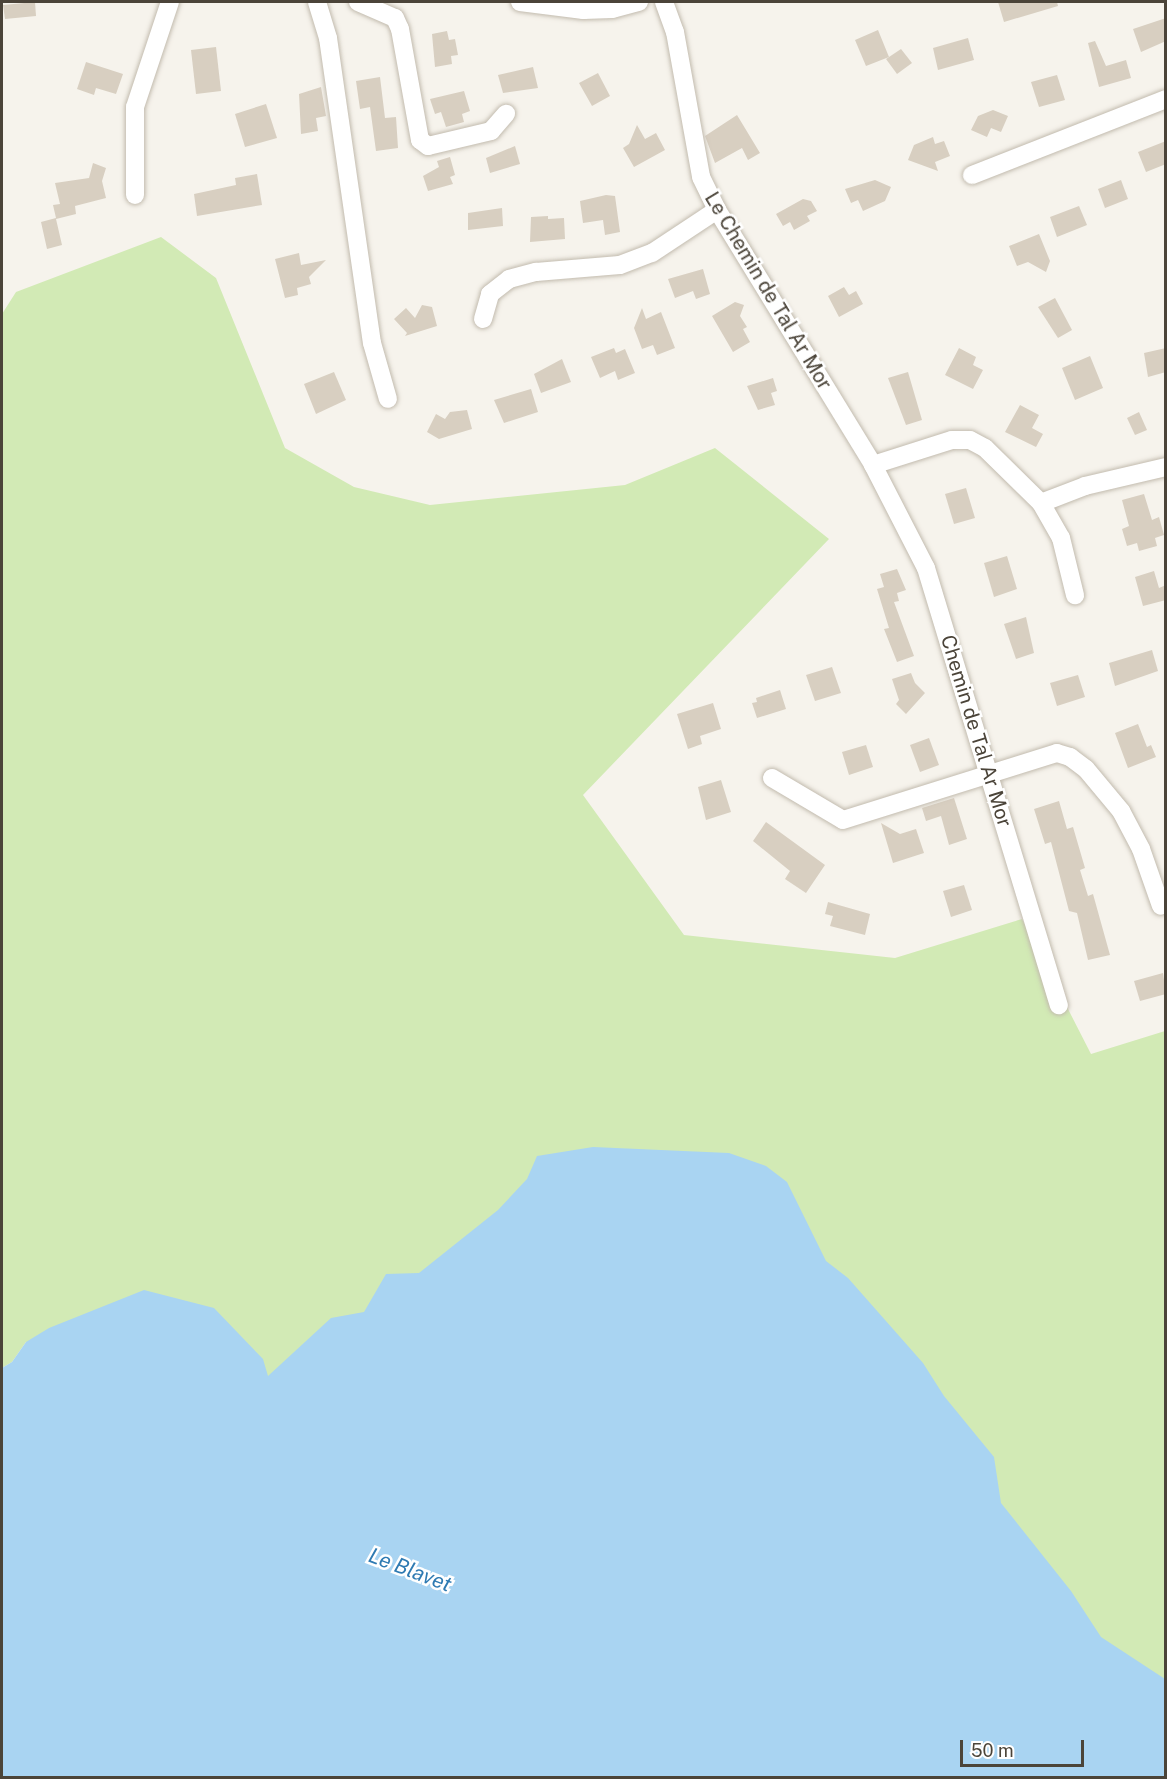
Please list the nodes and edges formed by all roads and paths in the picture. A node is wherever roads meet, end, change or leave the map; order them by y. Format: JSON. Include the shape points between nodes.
{"nodes":[{"id":1,"x":170,"y":2,"type":"edge"},
{"id":2,"x":317,"y":2,"type":"edge"},
{"id":3,"x":358,"y":2,"type":"edge"},
{"id":4,"x":520,"y":2,"type":"edge"},
{"id":5,"x":638,"y":2,"type":"edge"},
{"id":6,"x":664,"y":2,"type":"edge"},
{"id":7,"x":1166,"y":99,"type":"edge"},
{"id":8,"x":506,"y":114,"type":"dead end"},
{"id":9,"x":972,"y":176,"type":"dead end"},
{"id":10,"x":135,"y":195,"type":"dead end"},
{"id":11,"x":717,"y":210,"type":"junction"},
{"id":12,"x":483,"y":319,"type":"dead end"},
{"id":13,"x":388,"y":399,"type":"dead end"},
{"id":14,"x":873,"y":465,"type":"junction"},
{"id":15,"x":1166,"y":468,"type":"edge"},
{"id":16,"x":1041,"y":503,"type":"junction"},
{"id":17,"x":1075,"y":595,"type":"dead end"},
{"id":18,"x":990,"y":772,"type":"junction"},
{"id":19,"x":772,"y":778,"type":"dead end"},
{"id":20,"x":1161,"y":906,"type":"dead end"},
{"id":21,"x":1059,"y":1005,"type":"dead end"}],
"edges":[{"from":1,"to":10,"type":"street","via":[[135,107]]},
{"from":2,"to":13,"type":"street","via":[[328,38],[372,343]]},
{"from":3,"to":8,"type":"street","via":[[395,18],[400,28],[420,140],[428,146],[491,131]]},
{"from":4,"to":5,"type":"street","via":[[584,10],[612,9]]},
{"from":6,"to":11,"type":"street","name":"Le Chemin de Tal Ar Mor","via":[[675,33],[701,177]]},
{"from":7,"to":9,"type":"street"},
{"from":11,"to":12,"type":"street","via":[[652,253],[620,265],[536,272],[509,279],[490,294]]},
{"from":11,"to":14,"type":"street","name":"Le Chemin de Tal Ar Mor"},
{"from":14,"to":16,"type":"street","via":[[952,440],[970,441],[985,448]]},
{"from":14,"to":18,"type":"street","name":"Chemin de Tal Ar Mor","via":[[926,568]]},
{"from":15,"to":16,"type":"street","via":[[1084,486]]},
{"from":16,"to":17,"type":"street","via":[[1061,537]]},
{"from":18,"to":19,"type":"street","via":[[843,820]]},
{"from":18,"to":20,"type":"street","via":[[1057,753],[1078,762],[1121,811],[1142,849]]},
{"from":18,"to":21,"type":"street","name":"Chemin de Tal Ar Mor"}]}
